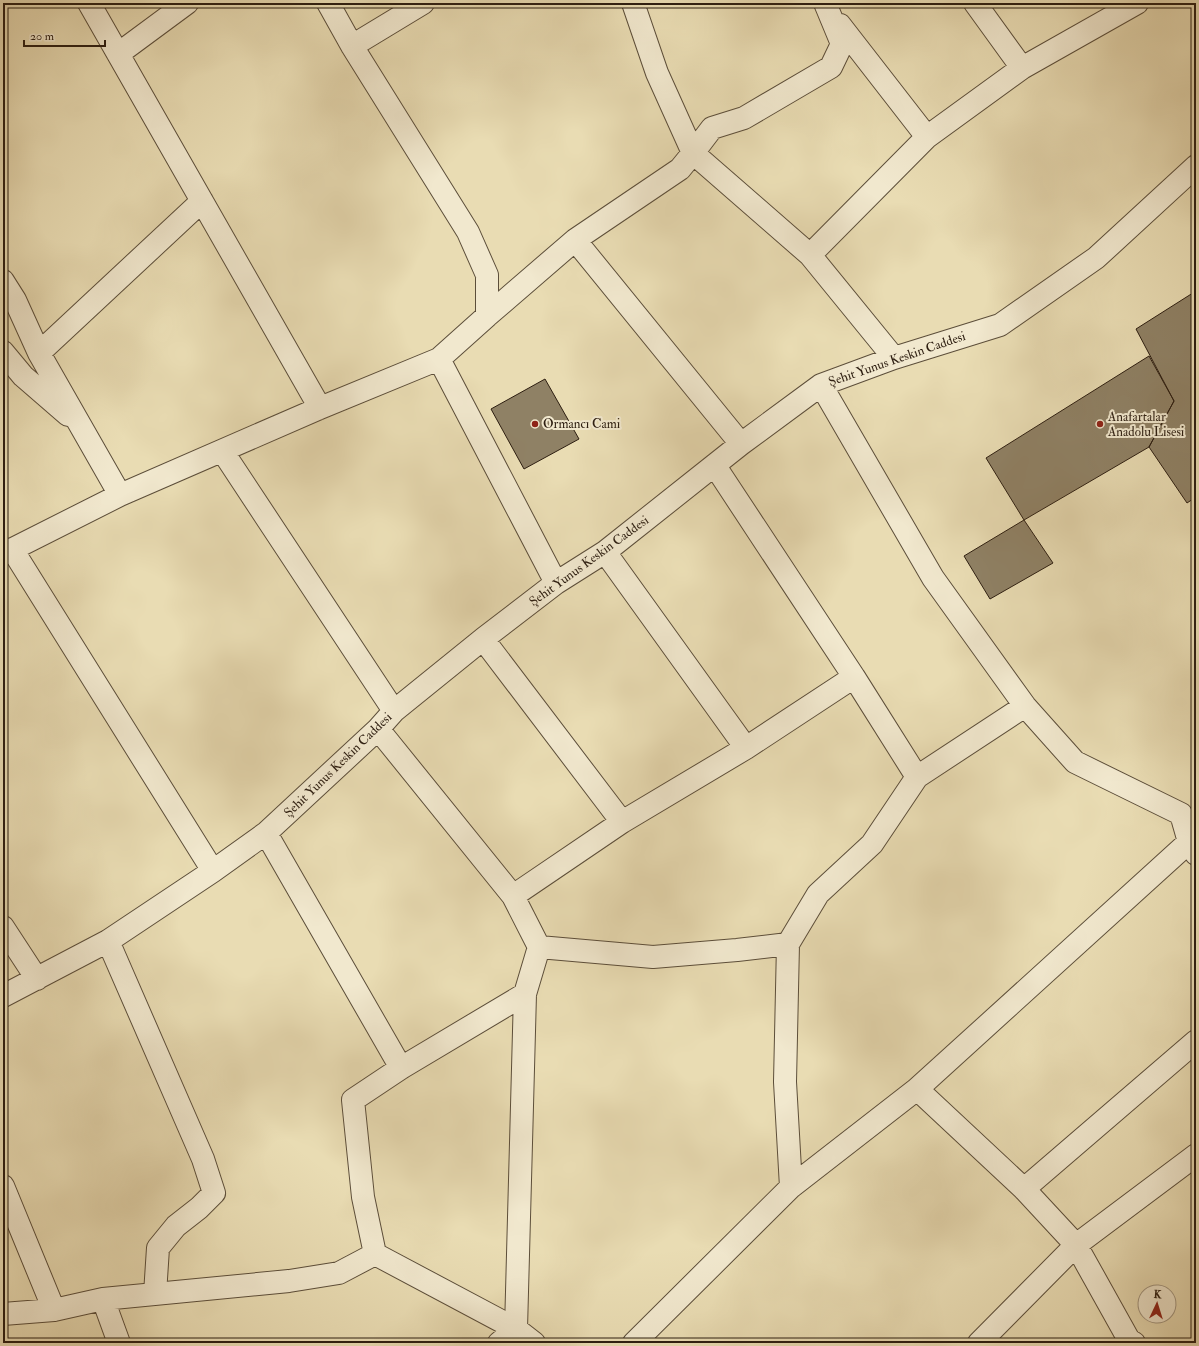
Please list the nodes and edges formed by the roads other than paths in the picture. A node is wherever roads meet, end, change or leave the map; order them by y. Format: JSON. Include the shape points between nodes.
{"nodes":[{"id":1,"x":89,"y":3,"type":"edge"},
{"id":2,"x":187,"y":3,"type":"edge"},
{"id":3,"x":328,"y":3,"type":"edge"},
{"id":4,"x":423,"y":3,"type":"edge"},
{"id":5,"x":633,"y":3,"type":"edge"},
{"id":6,"x":975,"y":3,"type":"edge"},
{"id":7,"x":1137,"y":3,"type":"edge"},
{"id":8,"x":829,"y":5,"type":"edge"},
{"id":9,"x":352,"y":46,"type":"junction"},
{"id":10,"x":118,"y":54,"type":"junction"},
{"id":11,"x":1022,"y":68,"type":"junction"},
{"id":12,"x":927,"y":137,"type":"junction"},
{"id":13,"x":693,"y":153,"type":"junction"},
{"id":14,"x":1196,"y":166,"type":"edge"},
{"id":15,"x":202,"y":201,"type":"junction"},
{"id":16,"x":575,"y":240,"type":"junction"},
{"id":17,"x":810,"y":254,"type":"junction"},
{"id":18,"x":3,"y":281,"type":"edge"},
{"id":19,"x":487,"y":316,"type":"junction"},
{"id":20,"x":3,"y":352,"type":"edge"},
{"id":21,"x":39,"y":353,"type":"junction"},
{"id":22,"x":894,"y":358,"type":"junction"},
{"id":23,"x":439,"y":359,"type":"junction"},
{"id":24,"x":821,"y":385,"type":"junction"},
{"id":25,"x":320,"y":408,"type":"junction"},
{"id":26,"x":81,"y":426,"type":"junction"},
{"id":27,"x":741,"y":444,"type":"junction"},
{"id":28,"x":223,"y":452,"type":"junction"},
{"id":29,"x":715,"y":466,"type":"junction"},
{"id":30,"x":120,"y":495,"type":"junction"},
{"id":31,"x":8,"y":551,"type":"edge"},
{"id":32,"x":605,"y":552,"type":"junction"},
{"id":33,"x":556,"y":583,"type":"junction"},
{"id":34,"x":483,"y":639,"type":"junction"},
{"id":35,"x":854,"y":677,"type":"junction"},
{"id":36,"x":1025,"y":706,"type":"junction"},
{"id":37,"x":394,"y":711,"type":"junction"},
{"id":38,"x":378,"y":729,"type":"junction"},
{"id":39,"x":746,"y":748,"type":"junction"},
{"id":40,"x":917,"y":777,"type":"junction"},
{"id":41,"x":1188,"y":811,"type":"edge"},
{"id":42,"x":622,"y":822,"type":"junction"},
{"id":43,"x":266,"y":833,"type":"junction"},
{"id":44,"x":1193,"y":848,"type":"edge"},
{"id":45,"x":213,"y":871,"type":"junction"},
{"id":46,"x":513,"y":896,"type":"junction"},
{"id":47,"x":3,"y":927,"type":"edge"},
{"id":48,"x":108,"y":941,"type":"junction"},
{"id":49,"x":788,"y":944,"type":"junction"},
{"id":50,"x":539,"y":947,"type":"junction"},
{"id":51,"x":37,"y":979,"type":"junction"},
{"id":52,"x":525,"y":994,"type":"junction"},
{"id":53,"x":3,"y":996,"type":"edge"},
{"id":54,"x":1196,"y":1041,"type":"edge"},
{"id":55,"x":401,"y":1068,"type":"junction"},
{"id":56,"x":917,"y":1089,"type":"junction"},
{"id":57,"x":1196,"y":1155,"type":"edge"},
{"id":58,"x":3,"y":1186,"type":"edge"},
{"id":59,"x":791,"y":1187,"type":"junction"},
{"id":60,"x":1024,"y":1189,"type":"junction"},
{"id":61,"x":1076,"y":1245,"type":"junction"},
{"id":62,"x":375,"y":1254,"type":"junction"},
{"id":63,"x":155,"y":1294,"type":"junction"},
{"id":64,"x":103,"y":1299,"type":"junction"},
{"id":65,"x":54,"y":1310,"type":"junction"},
{"id":66,"x":3,"y":1314,"type":"edge"},
{"id":67,"x":516,"y":1329,"type":"junction"},
{"id":68,"x":119,"y":1343,"type":"edge"},
{"id":69,"x":499,"y":1343,"type":"edge"},
{"id":70,"x":534,"y":1343,"type":"edge"},
{"id":71,"x":634,"y":1343,"type":"edge"},
{"id":72,"x":979,"y":1343,"type":"edge"},
{"id":73,"x":1134,"y":1343,"type":"edge"}],
"edges":[{"from":1,"to":10,"type":"street"},
{"from":2,"to":10,"type":"street"},
{"from":3,"to":9,"type":"street"},
{"from":4,"to":9,"type":"street"},
{"from":5,"to":13,"type":"street","via":[[656,73]]},
{"from":6,"to":11,"type":"street"},
{"from":7,"to":11,"type":"street"},
{"from":8,"to":12,"type":"street"},
{"from":8,"to":13,"type":"street","via":[[842,44],[831,67],[744,118],[712,128]]},
{"from":9,"to":19,"type":"street","via":[[468,232],[487,275]]},
{"from":10,"to":15,"type":"street"},
{"from":11,"to":12,"type":"street"},
{"from":12,"to":17,"type":"street"},
{"from":13,"to":16,"type":"street","via":[[680,169]]},
{"from":13,"to":17,"type":"street"},
{"from":14,"to":22,"type":"street","name":"Şehit Yunus Keskin Caddesi","via":[[1096,258],[1000,324]]},
{"from":15,"to":21,"type":"street"},
{"from":15,"to":25,"type":"street"},
{"from":16,"to":19,"type":"street"},
{"from":16,"to":27,"type":"street"},
{"from":17,"to":22,"type":"street"},
{"from":18,"to":21,"type":"street","via":[[15,300]]},
{"from":19,"to":23,"type":"street"},
{"from":20,"to":26,"type":"street","via":[[23,376]]},
{"from":21,"to":26,"type":"street"},
{"from":22,"to":24,"type":"street","name":"Şehit Yunus Keskin Caddesi"},
{"from":23,"to":25,"type":"street"},
{"from":23,"to":33,"type":"street"},
{"from":24,"to":27,"type":"street","name":"Şehit Yunus Keskin Caddesi"},
{"from":24,"to":36,"type":"street","via":[[933,578]]},
{"from":25,"to":28,"type":"street"},
{"from":26,"to":30,"type":"street"},
{"from":27,"to":29,"type":"street","name":"Şehit Yunus Keskin Caddesi"},
{"from":28,"to":30,"type":"street"},
{"from":28,"to":37,"type":"street"},
{"from":29,"to":32,"type":"street","name":"Şehit Yunus Keskin Caddesi"},
{"from":29,"to":35,"type":"street"},
{"from":30,"to":31,"type":"street"},
{"from":31,"to":45,"type":"street"},
{"from":32,"to":33,"type":"street","name":"Şehit Yunus Keskin Caddesi"},
{"from":32,"to":39,"type":"street"},
{"from":33,"to":34,"type":"street","name":"Şehit Yunus Keskin Caddesi"},
{"from":34,"to":37,"type":"street","name":"Şehit Yunus Keskin Caddesi"},
{"from":34,"to":42,"type":"street"},
{"from":35,"to":39,"type":"street"},
{"from":35,"to":40,"type":"street"},
{"from":36,"to":40,"type":"street"},
{"from":36,"to":41,"type":"street","via":[[1075,762]]},
{"from":37,"to":38,"type":"street","name":"Şehit Yunus Keskin Caddesi"},
{"from":38,"to":43,"type":"street","name":"Şehit Yunus Keskin Caddesi"},
{"from":38,"to":46,"type":"street"},
{"from":39,"to":42,"type":"street"},
{"from":40,"to":49,"type":"street","via":[[872,844],[818,894]]},
{"from":41,"to":44,"type":"street"},
{"from":42,"to":46,"type":"street"},
{"from":43,"to":45,"type":"street","name":"Şehit Yunus Keskin Caddesi"},
{"from":43,"to":55,"type":"street"},
{"from":44,"to":56,"type":"street"},
{"from":45,"to":48,"type":"street","name":"Şehit Yunus Keskin Caddesi"},
{"from":46,"to":50,"type":"street"},
{"from":47,"to":51,"type":"street"},
{"from":48,"to":51,"type":"street","name":"Şehit Yunus Keskin Caddesi"},
{"from":48,"to":63,"type":"street","via":[[203,1159],[214,1193],[176,1226],[158,1248]]},
{"from":49,"to":50,"type":"street","via":[[653,957]]},
{"from":49,"to":59,"type":"street","via":[[785,1082]]},
{"from":50,"to":52,"type":"street"},
{"from":51,"to":53,"type":"street","name":"Şehit Yunus Keskin Caddesi"},
{"from":52,"to":55,"type":"street"},
{"from":52,"to":67,"type":"street"},
{"from":54,"to":60,"type":"street"},
{"from":55,"to":62,"type":"street","via":[[353,1100],[363,1197]]},
{"from":56,"to":59,"type":"street"},
{"from":56,"to":60,"type":"street"},
{"from":57,"to":61,"type":"street"},
{"from":58,"to":65,"type":"street"},
{"from":59,"to":71,"type":"street"},
{"from":60,"to":61,"type":"street"},
{"from":61,"to":72,"type":"street"},
{"from":61,"to":73,"type":"street","via":[[1129,1340]]},
{"from":62,"to":63,"type":"street","via":[[339,1273],[289,1281]]},
{"from":62,"to":67,"type":"street"},
{"from":63,"to":64,"type":"street"},
{"from":64,"to":65,"type":"street"},
{"from":64,"to":68,"type":"street"},
{"from":65,"to":66,"type":"street"},
{"from":67,"to":69,"type":"street"},
{"from":67,"to":70,"type":"street"}]}
